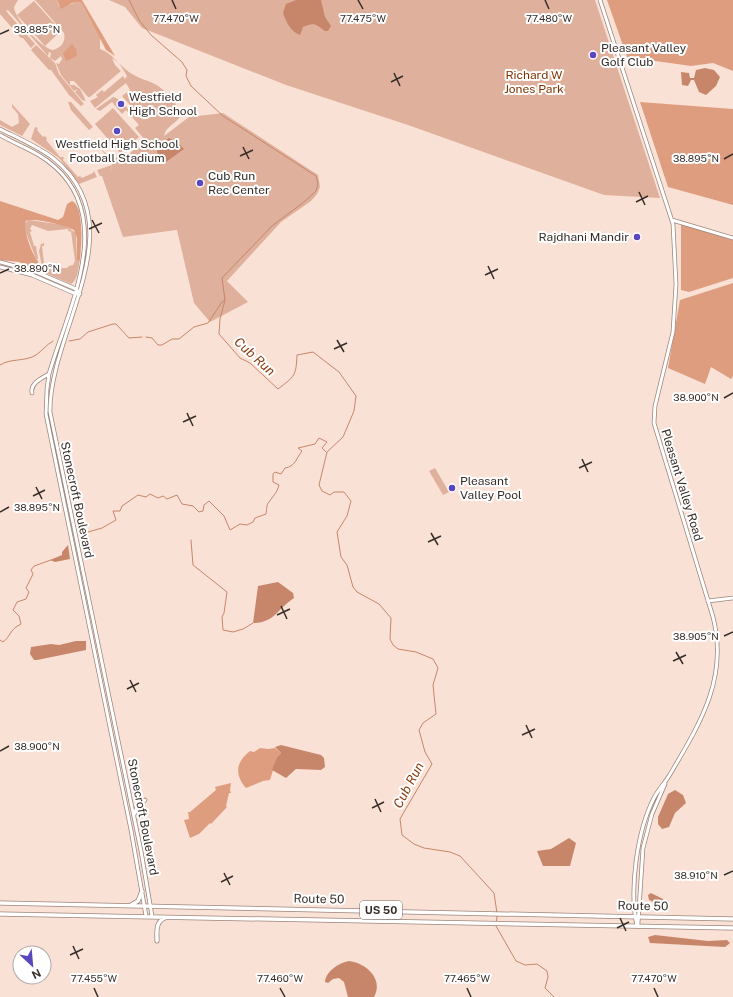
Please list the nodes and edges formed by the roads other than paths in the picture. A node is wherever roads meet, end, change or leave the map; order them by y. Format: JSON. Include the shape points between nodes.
{"nodes":[{"id":1,"x":600,"y":0,"type":"edge"},
{"id":2,"x":0,"y":129,"type":"edge"},
{"id":3,"x":0,"y":135,"type":"edge"},
{"id":4,"x":672,"y":220,"type":"junction"},
{"id":5,"x":733,"y":238,"type":"edge"},
{"id":6,"x":0,"y":262,"type":"edge"},
{"id":7,"x":0,"y":267,"type":"edge"},
{"id":8,"x":76,"y":289,"type":"junction"},
{"id":9,"x":74,"y":293,"type":"junction"},
{"id":10,"x":80,"y":294,"type":"junction"},
{"id":11,"x":49,"y":374,"type":"junction"},
{"id":12,"x":32,"y":393,"type":"dead end"},
{"id":13,"x":733,"y":598,"type":"edge"},
{"id":14,"x":708,"y":600,"type":"junction"},
{"id":15,"x":145,"y":800,"type":"dead end"},
{"id":16,"x":134,"y":817,"type":"junction"},
{"id":17,"x":142,"y":891,"type":"junction"},
{"id":18,"x":0,"y":903,"type":"edge"},
{"id":19,"x":130,"y":905,"type":"junction"},
{"id":20,"x":145,"y":906,"type":"junction"},
{"id":21,"x":151,"y":906,"type":"junction"},
{"id":22,"x":0,"y":914,"type":"edge"},
{"id":23,"x":637,"y":915,"type":"junction"},
{"id":24,"x":146,"y":916,"type":"junction"},
{"id":25,"x":152,"y":916,"type":"junction"},
{"id":26,"x":168,"y":916,"type":"junction"},
{"id":27,"x":733,"y":919,"type":"edge"},
{"id":28,"x":637,"y":926,"type":"junction"},
{"id":29,"x":733,"y":928,"type":"edge"},
{"id":30,"x":157,"y":941,"type":"dead end"}],
"edges":[{"from":1,"to":4,"type":"main road","name":"Pleasant Valley Road"},
{"from":2,"to":10,"type":"main road","name":"Stonecroft Boulevard","via":[[53,158],[69,174],[81,195],[88,217],[90,240],[87,268]]},
{"from":3,"to":8,"type":"main road","name":"Stonecroft Boulevard","via":[[49,161],[74,191],[83,216],[85,240],[83,263]]},
{"from":4,"to":5,"type":"main road"},
{"from":4,"to":14,"type":"main road","name":"Pleasant Valley Road","via":[[675,316],[672,340],[655,406],[654,423]]},
{"from":6,"to":8,"type":"main road","via":[[34,271]]},
{"from":7,"to":9,"type":"main road","via":[[32,275]]},
{"from":8,"to":9,"type":"main road","name":"Stonecroft Boulevard"},
{"from":8,"to":10,"type":"main road"},
{"from":9,"to":10,"type":"main road"},
{"from":9,"to":11,"type":"main road","name":"Stonecroft Boulevard"},
{"from":10,"to":16,"type":"main road","name":"Stonecroft Boulevard","via":[[54,376],[50,412]]},
{"from":11,"to":12,"type":"main road","via":[[34,385]]},
{"from":11,"to":17,"type":"main road","name":"Stonecroft Boulevard","via":[[45,403],[46,420]]},
{"from":13,"to":14,"type":"main road"},
{"from":14,"to":23,"type":"main road","name":"Pleasant Valley Road","via":[[718,648],[710,698],[698,727],[665,782],[652,814],[643,848]]},
{"from":15,"to":16,"type":"main road","via":[[137,807]]},
{"from":16,"to":21,"type":"main road","name":"Stonecroft Boulevard"},
{"from":17,"to":19,"type":"highway","via":[[138,901]]},
{"from":17,"to":20,"type":"main road","name":"Stonecroft Boulevard"},
{"from":18,"to":19,"type":"highway","name":"Route 50","number":"US 50"},
{"from":19,"to":20,"type":"highway","name":"Route 50","number":"US 50"},
{"from":20,"to":21,"type":"highway","name":"Route 50","number":"US 50"},
{"from":20,"to":24,"type":"main road","name":"Stonecroft Boulevard"},
{"from":21,"to":23,"type":"highway","name":"Route 50","number":"US 50"},
{"from":21,"to":25,"type":"main road","name":"Stonecroft Boulevard"},
{"from":22,"to":24,"type":"highway","name":"Route 50","number":"US 50"},
{"from":23,"to":27,"type":"highway","name":"Route 50","number":"US 50"},
{"from":23,"to":28,"type":"main road","name":"Pleasant Valley Road"},
{"from":24,"to":25,"type":"highway","name":"Route 50","number":"US 50"},
{"from":25,"to":26,"type":"highway","name":"Route 50","number":"US 50"},
{"from":26,"to":28,"type":"highway","name":"Route 50","number":"US 50"},
{"from":26,"to":30,"type":"highway","via":[[159,921]]},
{"from":28,"to":29,"type":"highway","name":"Route 50","number":"US 50"}]}
